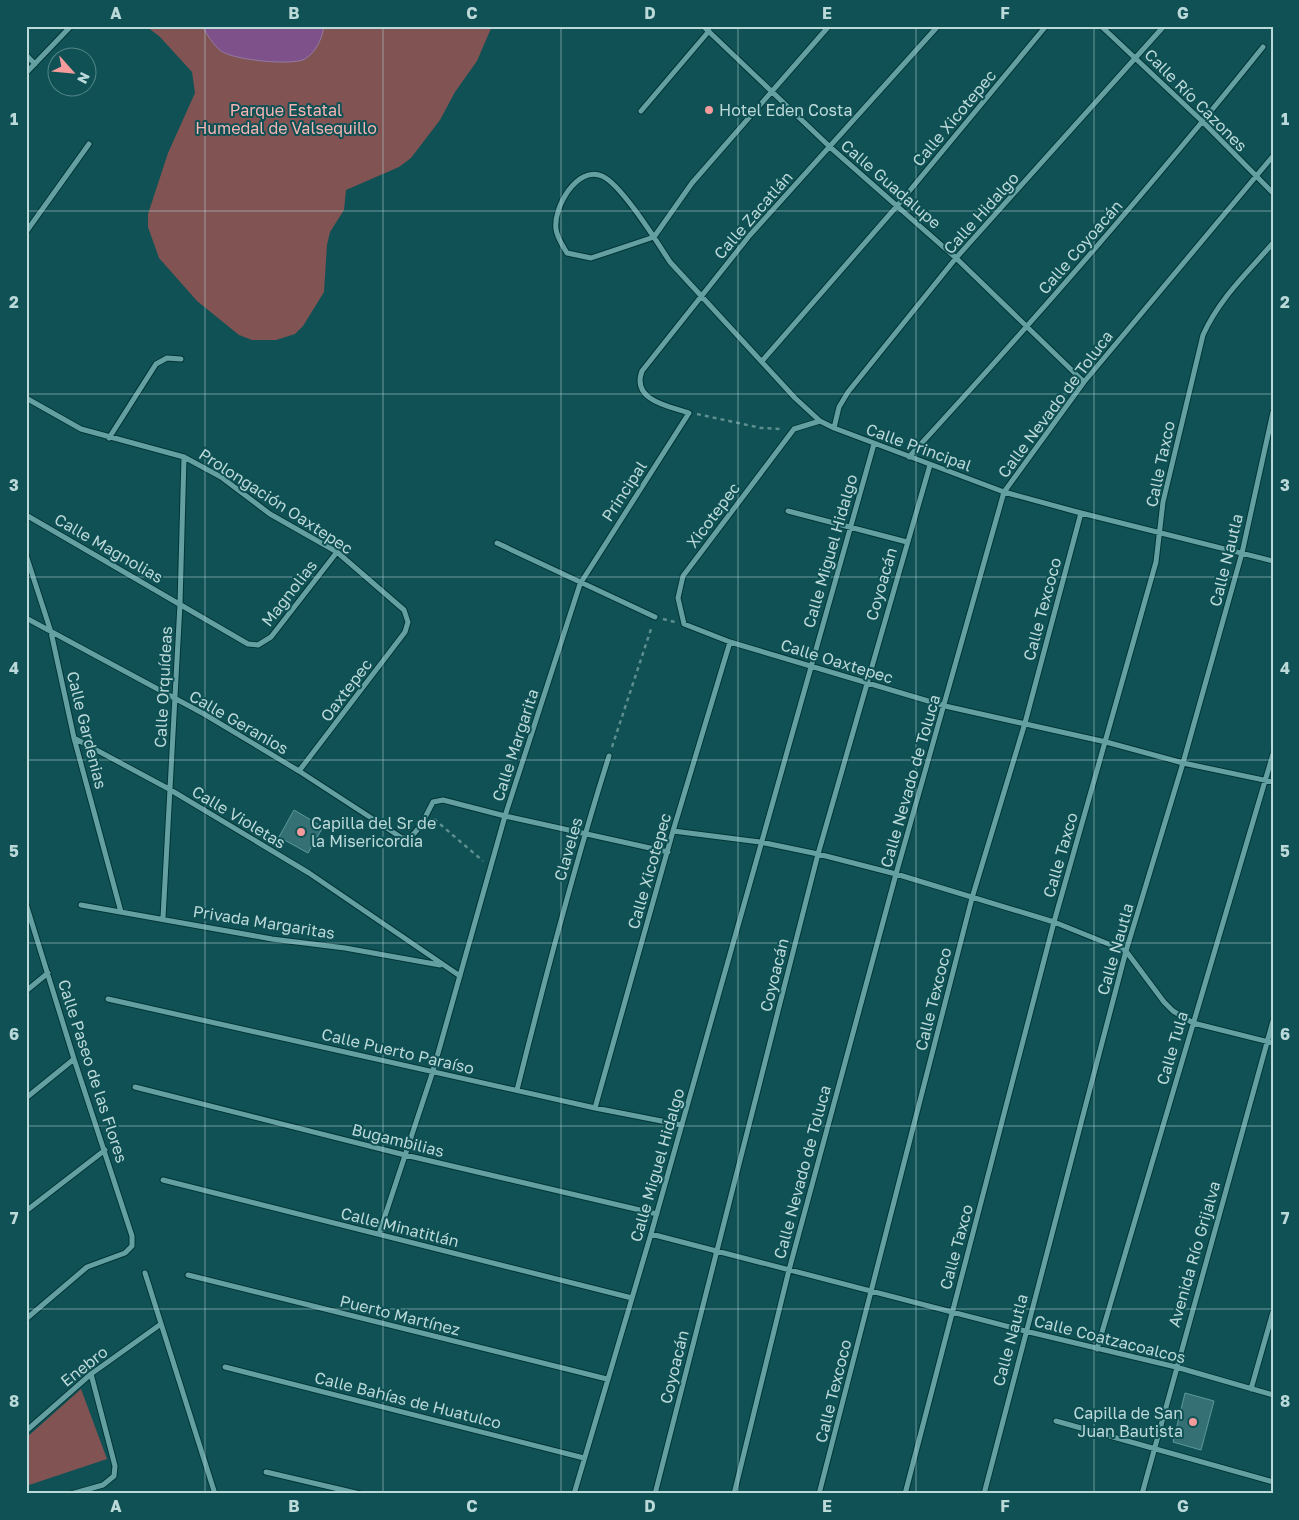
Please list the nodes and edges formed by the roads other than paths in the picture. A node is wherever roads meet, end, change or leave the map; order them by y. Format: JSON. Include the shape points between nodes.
{"nodes":[{"id":1,"x":71,"y":26,"type":"edge"},
{"id":2,"x":703,"y":26,"type":"edge"},
{"id":3,"x":829,"y":26,"type":"edge"},
{"id":4,"x":938,"y":26,"type":"edge"},
{"id":5,"x":1046,"y":26,"type":"edge"},
{"id":6,"x":1101,"y":26,"type":"edge"},
{"id":7,"x":1164,"y":26,"type":"edge"},
{"id":8,"x":709,"y":32,"type":"junction"},
{"id":9,"x":1263,"y":47,"type":"dead end"},
{"id":10,"x":26,"y":56,"type":"edge"},
{"id":11,"x":1136,"y":58,"type":"junction"},
{"id":12,"x":35,"y":64,"type":"junction"},
{"id":13,"x":26,"y":73,"type":"edge"},
{"id":14,"x":772,"y":90,"type":"junction"},
{"id":15,"x":641,"y":111,"type":"dead end"},
{"id":16,"x":1203,"y":122,"type":"junction"},
{"id":17,"x":88,"y":144,"type":"dead end"},
{"id":18,"x":830,"y":147,"type":"junction"},
{"id":19,"x":1273,"y":156,"type":"edge"},
{"id":20,"x":1255,"y":176,"type":"junction"},
{"id":21,"x":1273,"y":193,"type":"edge"},
{"id":22,"x":897,"y":206,"type":"junction"},
{"id":23,"x":26,"y":232,"type":"edge"},
{"id":24,"x":654,"y":237,"type":"junction"},
{"id":25,"x":1273,"y":243,"type":"edge"},
{"id":26,"x":956,"y":258,"type":"junction"},
{"id":27,"x":701,"y":296,"type":"junction"},
{"id":28,"x":1028,"y":326,"type":"junction"},
{"id":29,"x":181,"y":359,"type":"dead end"},
{"id":30,"x":762,"y":361,"type":"junction"},
{"id":31,"x":1084,"y":382,"type":"junction"},
{"id":32,"x":26,"y":398,"type":"edge"},
{"id":33,"x":1273,"y":412,"type":"edge"},
{"id":34,"x":689,"y":413,"type":"joint"},
{"id":35,"x":820,"y":421,"type":"junction"},
{"id":36,"x":834,"y":428,"type":"junction"},
{"id":37,"x":109,"y":438,"type":"junction"},
{"id":38,"x":874,"y":444,"type":"junction"},
{"id":39,"x":184,"y":457,"type":"junction"},
{"id":40,"x":909,"y":457,"type":"junction"},
{"id":41,"x":930,"y":465,"type":"junction"},
{"id":42,"x":1004,"y":492,"type":"junction"},
{"id":43,"x":788,"y":511,"type":"dead end"},
{"id":44,"x":1081,"y":513,"type":"junction"},
{"id":45,"x":26,"y":515,"type":"edge"},
{"id":46,"x":850,"y":527,"type":"junction"},
{"id":47,"x":1160,"y":532,"type":"junction"},
{"id":48,"x":907,"y":542,"type":"junction"},
{"id":49,"x":497,"y":543,"type":"dead end"},
{"id":50,"x":337,"y":552,"type":"junction"},
{"id":51,"x":1242,"y":553,"type":"junction"},
{"id":52,"x":26,"y":555,"type":"edge"},
{"id":53,"x":1273,"y":561,"type":"edge"},
{"id":54,"x":580,"y":584,"type":"junction"},
{"id":55,"x":180,"y":604,"type":"junction"},
{"id":56,"x":654,"y":617,"type":"road end"},
{"id":57,"x":26,"y":618,"type":"edge"},
{"id":58,"x":408,"y":622,"type":"joint"},
{"id":59,"x":684,"y":624,"type":"joint"},
{"id":60,"x":51,"y":632,"type":"junction"},
{"id":61,"x":730,"y":642,"type":"junction"},
{"id":62,"x":810,"y":665,"type":"junction"},
{"id":63,"x":865,"y":683,"type":"junction"},
{"id":64,"x":175,"y":699,"type":"junction"},
{"id":65,"x":945,"y":706,"type":"junction"},
{"id":66,"x":1025,"y":723,"type":"junction"},
{"id":67,"x":74,"y":738,"type":"junction"},
{"id":68,"x":1106,"y":742,"type":"junction"},
{"id":69,"x":1273,"y":754,"type":"edge"},
{"id":70,"x":609,"y":756,"type":"road end"},
{"id":71,"x":1183,"y":763,"type":"junction"},
{"id":72,"x":298,"y":771,"type":"junction"},
{"id":73,"x":1266,"y":780,"type":"junction"},
{"id":74,"x":1273,"y":782,"type":"edge"},
{"id":75,"x":169,"y":789,"type":"junction"},
{"id":76,"x":505,"y":816,"type":"junction"},
{"id":77,"x":673,"y":831,"type":"junction"},
{"id":78,"x":584,"y":834,"type":"junction"},
{"id":79,"x":760,"y":842,"type":"junction"},
{"id":80,"x":668,"y":852,"type":"junction"},
{"id":81,"x":818,"y":854,"type":"junction"},
{"id":82,"x":896,"y":874,"type":"junction"},
{"id":83,"x":972,"y":898,"type":"junction"},
{"id":84,"x":26,"y":904,"type":"edge"},
{"id":85,"x":81,"y":905,"type":"dead end"},
{"id":86,"x":121,"y":912,"type":"junction"},
{"id":87,"x":162,"y":918,"type":"junction"},
{"id":88,"x":1054,"y":922,"type":"junction"},
{"id":89,"x":1126,"y":951,"type":"junction"},
{"id":90,"x":443,"y":966,"type":"junction"},
{"id":91,"x":48,"y":973,"type":"junction"},
{"id":92,"x":460,"y":976,"type":"junction"},
{"id":93,"x":26,"y":991,"type":"edge"},
{"id":94,"x":108,"y":999,"type":"dead end"},
{"id":95,"x":1273,"y":1021,"type":"edge"},
{"id":96,"x":1193,"y":1023,"type":"junction"},
{"id":97,"x":1266,"y":1042,"type":"junction"},
{"id":98,"x":1273,"y":1043,"type":"edge"},
{"id":99,"x":74,"y":1059,"type":"junction"},
{"id":100,"x":433,"y":1071,"type":"junction"},
{"id":101,"x":134,"y":1087,"type":"dead end"},
{"id":102,"x":517,"y":1090,"type":"junction"},
{"id":103,"x":26,"y":1098,"type":"edge"},
{"id":104,"x":595,"y":1108,"type":"junction"},
{"id":105,"x":682,"y":1125,"type":"junction"},
{"id":106,"x":105,"y":1150,"type":"junction"},
{"id":107,"x":406,"y":1155,"type":"junction"},
{"id":108,"x":163,"y":1180,"type":"dead end"},
{"id":109,"x":26,"y":1211,"type":"edge"},
{"id":110,"x":657,"y":1214,"type":"junction"},
{"id":111,"x":379,"y":1234,"type":"junction"},
{"id":112,"x":651,"y":1234,"type":"junction"},
{"id":113,"x":716,"y":1251,"type":"junction"},
{"id":114,"x":789,"y":1270,"type":"junction"},
{"id":115,"x":145,"y":1273,"type":"dead end"},
{"id":116,"x":188,"y":1275,"type":"dead end"},
{"id":117,"x":872,"y":1291,"type":"junction"},
{"id":118,"x":632,"y":1298,"type":"junction"},
{"id":119,"x":952,"y":1312,"type":"junction"},
{"id":120,"x":1273,"y":1312,"type":"edge"},
{"id":121,"x":26,"y":1319,"type":"edge"},
{"id":122,"x":161,"y":1324,"type":"junction"},
{"id":123,"x":1025,"y":1331,"type":"junction"},
{"id":124,"x":1096,"y":1349,"type":"junction"},
{"id":125,"x":225,"y":1367,"type":"dead end"},
{"id":126,"x":1176,"y":1367,"type":"junction"},
{"id":127,"x":91,"y":1374,"type":"junction"},
{"id":128,"x":607,"y":1379,"type":"junction"},
{"id":129,"x":1251,"y":1389,"type":"junction"},
{"id":130,"x":1273,"y":1395,"type":"edge"},
{"id":131,"x":1056,"y":1421,"type":"dead end"},
{"id":132,"x":26,"y":1431,"type":"edge"},
{"id":133,"x":1155,"y":1449,"type":"junction"},
{"id":134,"x":584,"y":1458,"type":"junction"},
{"id":135,"x":266,"y":1472,"type":"dead end"},
{"id":136,"x":1273,"y":1482,"type":"edge"},
{"id":137,"x":71,"y":1494,"type":"edge"},
{"id":138,"x":215,"y":1494,"type":"edge"},
{"id":139,"x":360,"y":1494,"type":"edge"},
{"id":140,"x":574,"y":1494,"type":"edge"},
{"id":141,"x":655,"y":1494,"type":"edge"},
{"id":142,"x":734,"y":1494,"type":"edge"},
{"id":143,"x":819,"y":1494,"type":"edge"},
{"id":144,"x":905,"y":1494,"type":"edge"},
{"id":145,"x":984,"y":1494,"type":"edge"},
{"id":146,"x":1142,"y":1494,"type":"edge"}],
"edges":[{"from":1,"to":12,"type":"street"},
{"from":2,"to":8,"type":"street","name":"Calle Guadalupe"},
{"from":3,"to":14,"type":"street"},
{"from":4,"to":18,"type":"street","name":"Calle Zacatlán"},
{"from":5,"to":22,"type":"street","name":"Calle Xicotepec"},
{"from":6,"to":11,"type":"street","name":"Calle Río Cazones"},
{"from":7,"to":11,"type":"street","name":"Calle Hidalgo"},
{"from":8,"to":14,"type":"street","name":"Calle Guadalupe"},
{"from":8,"to":15,"type":"street"},
{"from":9,"to":16,"type":"street","name":"Calle Coyoacán"},
{"from":10,"to":12,"type":"street"},
{"from":11,"to":16,"type":"street","name":"Calle Río Cazones"},
{"from":11,"to":26,"type":"street","name":"Calle Hidalgo"},
{"from":12,"to":13,"type":"street"},
{"from":14,"to":18,"type":"street","name":"Calle Guadalupe"},
{"from":14,"to":24,"type":"street","via":[[692,183]]},
{"from":16,"to":20,"type":"street","name":"Calle Río Cazones"},
{"from":16,"to":28,"type":"street","name":"Calle Coyoacán"},
{"from":17,"to":23,"type":"street"},
{"from":18,"to":22,"type":"street","name":"Calle Guadalupe"},
{"from":18,"to":27,"type":"street","name":"Calle Zacatlán","via":[[750,235]]},
{"from":19,"to":20,"type":"street","name":"Calle Nevado de Toluca"},
{"from":20,"to":21,"type":"street","name":"Calle Río Cazones"},
{"from":20,"to":31,"type":"street","name":"Calle Nevado de Toluca"},
{"from":22,"to":26,"type":"street","name":"Calle Guadalupe"},
{"from":22,"to":30,"type":"street","name":"Calle Xicotepec"},
{"from":24,"to":24,"type":"street","name":"Calle Principal","via":[[590,258],[567,253],[556,228],[558,212],[572,184],[600,175],[612,181]]},
{"from":24,"to":27,"type":"street","name":"Calle Principal","via":[[670,262]]},
{"from":25,"to":47,"type":"street","name":"Calle Taxco","via":[[1224,298],[1203,335],[1163,502]]},
{"from":26,"to":28,"type":"street","name":"Calle Guadalupe"},
{"from":26,"to":36,"type":"street","name":"Calle Hidalgo","via":[[848,392],[839,407]]},
{"from":27,"to":30,"type":"street","name":"Calle Principal"},
{"from":27,"to":34,"type":"street","name":"Calle Zacatlán","via":[[650,360],[639,381],[648,398]]},
{"from":28,"to":31,"type":"street","name":"Calle Guadalupe"},
{"from":28,"to":40,"type":"street","name":"Calle Coyoacán"},
{"from":29,"to":37,"type":"street","via":[[167,358],[156,364]]},
{"from":30,"to":35,"type":"street","name":"Calle Principal"},
{"from":31,"to":42,"type":"street","name":"Calle Nevado de Toluca"},
{"from":32,"to":37,"type":"street","name":"Prolongación Oaxtepec","via":[[81,429]]},
{"from":33,"to":51,"type":"street","name":"Calle Nautla"},
{"from":34,"to":54,"type":"street","name":"Principal"},
{"from":35,"to":36,"type":"street","name":"Calle Principal"},
{"from":35,"to":59,"type":"street","name":"Xicotepec","via":[[794,429],[683,576],[678,598]]},
{"from":36,"to":38,"type":"street","name":"Calle Principal"},
{"from":37,"to":39,"type":"street","name":"Prolongación Oaxtepec"},
{"from":38,"to":40,"type":"street","name":"Calle Principal"},
{"from":38,"to":46,"type":"street","name":"Calle Miguel Hidalgo"},
{"from":39,"to":50,"type":"street","name":"Prolongación Oaxtepec","via":[[221,477],[270,514]]},
{"from":39,"to":55,"type":"street","name":"Calle Orquídeas"},
{"from":40,"to":41,"type":"street","name":"Calle Principal"},
{"from":41,"to":42,"type":"street","name":"Calle Principal"},
{"from":41,"to":48,"type":"street","name":"Coyoacán"},
{"from":42,"to":44,"type":"street","name":"Calle Principal"},
{"from":42,"to":65,"type":"street","name":"Calle Nevado de Toluca"},
{"from":43,"to":46,"type":"street"},
{"from":44,"to":47,"type":"street","name":"Calle Principal"},
{"from":44,"to":66,"type":"street","name":"Calle Texcoco"},
{"from":45,"to":55,"type":"street","name":"Calle Magnolias"},
{"from":46,"to":48,"type":"street"},
{"from":46,"to":62,"type":"street","name":"Calle Miguel Hidalgo"},
{"from":47,"to":51,"type":"street","name":"Calle Principal"},
{"from":47,"to":68,"type":"street","name":"Calle Taxco","via":[[1156,562]]},
{"from":48,"to":63,"type":"street","name":"Coyoacán"},
{"from":49,"to":54,"type":"street"},
{"from":50,"to":55,"type":"street","name":"Magnolias","via":[[271,637],[258,645],[248,644]]},
{"from":50,"to":58,"type":"street","name":"Prolongación Oaxtepec","via":[[404,610]]},
{"from":51,"to":53,"type":"street","name":"Calle Principal"},
{"from":51,"to":71,"type":"street","name":"Calle Nautla"},
{"from":52,"to":60,"type":"street","name":"Calle Gardenias"},
{"from":54,"to":56,"type":"street"},
{"from":54,"to":76,"type":"street","name":"Calle Margarita"},
{"from":55,"to":64,"type":"street","name":"Calle Orquídeas"},
{"from":57,"to":60,"type":"street","name":"Calle Geranios"},
{"from":58,"to":72,"type":"street","name":"Oaxtepec","via":[[405,632]]},
{"from":59,"to":61,"type":"street","name":"Calle Oaxtepec"},
{"from":60,"to":64,"type":"street","name":"Calle Geranios"},
{"from":60,"to":67,"type":"street","name":"Calle Gardenias"},
{"from":61,"to":62,"type":"street","name":"Calle Oaxtepec"},
{"from":61,"to":77,"type":"street","name":"Calle Xicotepec"},
{"from":62,"to":63,"type":"street","name":"Calle Oaxtepec"},
{"from":62,"to":79,"type":"street","name":"Calle Miguel Hidalgo"},
{"from":63,"to":65,"type":"street","name":"Calle Oaxtepec"},
{"from":63,"to":81,"type":"street","name":"Coyoacán"},
{"from":64,"to":72,"type":"street","name":"Calle Geranios"},
{"from":64,"to":75,"type":"street","name":"Calle Orquídeas"},
{"from":65,"to":66,"type":"street","name":"Calle Oaxtepec"},
{"from":65,"to":82,"type":"street","name":"Calle Nevado de Toluca"},
{"from":66,"to":68,"type":"street","name":"Calle Oaxtepec"},
{"from":66,"to":83,"type":"street","name":"Calle Texcoco"},
{"from":67,"to":75,"type":"street","name":"Calle Violetas"},
{"from":67,"to":86,"type":"street","name":"Calle Gardenias"},
{"from":68,"to":71,"type":"street","name":"Calle Oaxtepec"},
{"from":68,"to":88,"type":"street","name":"Calle Taxco"},
{"from":69,"to":73,"type":"street","name":"Calle Tula"},
{"from":70,"to":78,"type":"street","name":"Claveles"},
{"from":71,"to":73,"type":"street","name":"Calle Oaxtepec"},
{"from":71,"to":89,"type":"street","name":"Calle Nautla"},
{"from":72,"to":76,"type":"street","name":"Calle Geranios","via":[[402,838],[409,838],[423,822],[433,802],[443,800]]},
{"from":73,"to":74,"type":"street","name":"Calle Oaxtepec"},
{"from":73,"to":96,"type":"street","name":"Calle Tula"},
{"from":75,"to":87,"type":"street","name":"Calle Orquídeas"},
{"from":75,"to":90,"type":"street","name":"Calle Violetas","via":[[309,873]]},
{"from":76,"to":78,"type":"street"},
{"from":76,"to":92,"type":"street","name":"Calle Margarita"},
{"from":77,"to":79,"type":"street"},
{"from":77,"to":80,"type":"street","name":"Calle Xicotepec"},
{"from":78,"to":80,"type":"street"},
{"from":78,"to":102,"type":"street","name":"Claveles"},
{"from":79,"to":81,"type":"street"},
{"from":79,"to":105,"type":"street","name":"Calle Miguel Hidalgo"},
{"from":80,"to":104,"type":"street","name":"Calle Xicotepec"},
{"from":81,"to":82,"type":"street"},
{"from":81,"to":113,"type":"street","name":"Coyoacán"},
{"from":82,"to":83,"type":"street"},
{"from":82,"to":114,"type":"street","name":"Calle Nevado de Toluca"},
{"from":83,"to":88,"type":"street"},
{"from":83,"to":117,"type":"street","name":"Calle Texcoco"},
{"from":84,"to":91,"type":"street","name":"Calle Paseo de las Flores"},
{"from":85,"to":86,"type":"street","name":"Privada Margaritas"},
{"from":86,"to":87,"type":"street","name":"Privada Margaritas"},
{"from":87,"to":90,"type":"street","name":"Privada Margaritas"},
{"from":88,"to":89,"type":"street"},
{"from":88,"to":119,"type":"street","name":"Calle Taxco"},
{"from":89,"to":96,"type":"street","via":[[1164,1002]]},
{"from":89,"to":123,"type":"street","name":"Calle Nautla"},
{"from":90,"to":92,"type":"street","name":"Calle Violetas"},
{"from":91,"to":93,"type":"street"},
{"from":91,"to":99,"type":"street","name":"Calle Paseo de las Flores"},
{"from":92,"to":100,"type":"street","name":"Calle Margarita"},
{"from":94,"to":100,"type":"street","name":"Calle Puerto Paraíso"},
{"from":95,"to":97,"type":"street","name":"Avenida Río Grijalva"},
{"from":96,"to":97,"type":"street"},
{"from":96,"to":124,"type":"street","name":"Calle Tula"},
{"from":97,"to":98,"type":"street"},
{"from":97,"to":126,"type":"street","name":"Avenida Río Grijalva"},
{"from":99,"to":103,"type":"street"},
{"from":99,"to":106,"type":"street","name":"Calle Paseo de las Flores"},
{"from":100,"to":102,"type":"street","name":"Calle Puerto Paraíso"},
{"from":100,"to":107,"type":"street","name":"Calle Margarita"},
{"from":101,"to":107,"type":"street","name":"Bugambilias"},
{"from":102,"to":104,"type":"street","name":"Calle Puerto Paraíso"},
{"from":104,"to":105,"type":"street","name":"Calle Puerto Paraíso"},
{"from":105,"to":110,"type":"street","name":"Calle Miguel Hidalgo"},
{"from":106,"to":109,"type":"street"},
{"from":106,"to":121,"type":"street","name":"Calle Paseo de las Flores","via":[[132,1236],[132,1246],[125,1253],[87,1267]]},
{"from":107,"to":110,"type":"street","name":"Bugambilias"},
{"from":107,"to":111,"type":"street","name":"Calle Margarita"},
{"from":108,"to":111,"type":"street","name":"Calle Minatitlán"},
{"from":110,"to":112,"type":"street","name":"Calle Miguel Hidalgo"},
{"from":111,"to":118,"type":"street","name":"Calle Minatitlán"},
{"from":112,"to":113,"type":"street","name":"Calle Coatzacoalcos"},
{"from":112,"to":118,"type":"street","name":"Calle Miguel Hidalgo"},
{"from":113,"to":114,"type":"street","name":"Calle Coatzacoalcos"},
{"from":113,"to":141,"type":"street","name":"Coyoacán"},
{"from":114,"to":117,"type":"street","name":"Calle Coatzacoalcos"},
{"from":114,"to":142,"type":"street","name":"Calle Nevado de Toluca"},
{"from":115,"to":122,"type":"street"},
{"from":116,"to":128,"type":"street","name":"Puerto Martínez"},
{"from":117,"to":119,"type":"street","name":"Calle Coatzacoalcos"},
{"from":117,"to":143,"type":"street","name":"Calle Texcoco"},
{"from":118,"to":128,"type":"street","name":"Calle Miguel Hidalgo"},
{"from":119,"to":123,"type":"street","name":"Calle Coatzacoalcos"},
{"from":119,"to":144,"type":"street","name":"Calle Taxco"},
{"from":120,"to":129,"type":"street"},
{"from":122,"to":127,"type":"street","name":"Enebro"},
{"from":122,"to":138,"type":"street"},
{"from":123,"to":124,"type":"street","name":"Calle Coatzacoalcos"},
{"from":123,"to":145,"type":"street","name":"Calle Nautla"},
{"from":124,"to":126,"type":"street","name":"Calle Coatzacoalcos"},
{"from":125,"to":134,"type":"street","name":"Calle Bahías de Huatulco"},
{"from":126,"to":129,"type":"street","name":"Calle Coatzacoalcos"},
{"from":126,"to":133,"type":"street","name":"Avenida Río Grijalva"},
{"from":127,"to":132,"type":"street","name":"Enebro"},
{"from":127,"to":137,"type":"street","via":[[115,1466],[114,1476],[103,1485]]},
{"from":128,"to":134,"type":"street","name":"Calle Miguel Hidalgo"},
{"from":129,"to":130,"type":"street","name":"Calle Coatzacoalcos"},
{"from":131,"to":133,"type":"street"},
{"from":133,"to":136,"type":"street"},
{"from":133,"to":146,"type":"street","name":"Avenida Río Grijalva"},
{"from":134,"to":140,"type":"street","name":"Calle Miguel Hidalgo"},
{"from":135,"to":139,"type":"street"}]}
